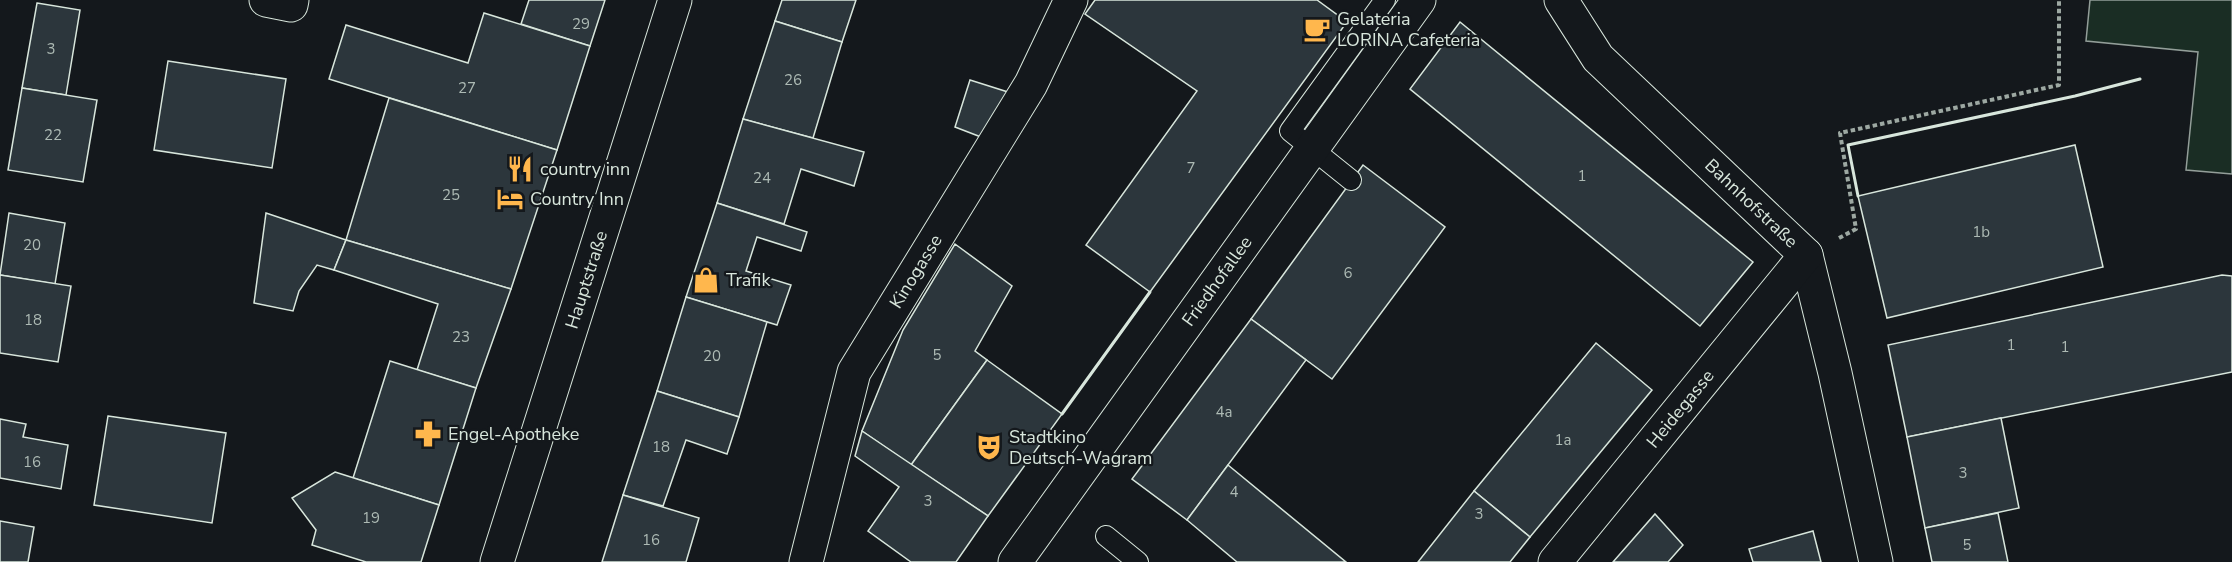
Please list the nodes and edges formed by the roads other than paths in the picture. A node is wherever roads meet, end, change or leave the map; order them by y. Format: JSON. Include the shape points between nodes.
{"nodes":[{"id":1,"x":266,"y":0,"type":"edge"},
{"id":2,"x":292,"y":0,"type":"edge"},
{"id":3,"x":675,"y":0,"type":"edge"},
{"id":4,"x":1071,"y":0,"type":"edge"},
{"id":5,"x":1385,"y":0,"type":"edge"},
{"id":6,"x":1419,"y":0,"type":"edge"},
{"id":7,"x":1561,"y":0,"type":"edge"},
{"id":8,"x":1312,"y":148,"type":"junction"},
{"id":9,"x":1351,"y":180,"type":"dead end"},
{"id":10,"x":1806,"y":255,"type":"junction"},
{"id":11,"x":1106,"y":536,"type":"dead end"},
{"id":12,"x":497,"y":562,"type":"edge"},
{"id":13,"x":806,"y":562,"type":"edge"},
{"id":14,"x":1015,"y":562,"type":"edge"},
{"id":15,"x":1138,"y":562,"type":"edge"},
{"id":16,"x":1555,"y":562,"type":"edge"},
{"id":17,"x":1876,"y":562,"type":"edge"}],
"edges":[{"from":1,"to":2,"type":"street","via":[[291,5]]},
{"from":3,"to":12,"type":"street","name":"Hauptstraße"},
{"from":4,"to":13,"type":"street","name":"Kinogasse","via":[[995,156],[854,372]]},
{"from":5,"to":8,"type":"lane","via":[[1290,131]]},
{"from":6,"to":8,"type":"street","name":"Friedhofallee"},
{"from":7,"to":10,"type":"street","name":"Bahnhofstraße","via":[[1598,58]]},
{"from":8,"to":9,"type":"lane"},
{"from":8,"to":14,"type":"street","name":"Friedhofallee"},
{"from":10,"to":16,"type":"street","name":"Heidegasse"},
{"from":10,"to":17,"type":"street","name":"Bahnhofstraße"},
{"from":11,"to":15,"type":"lane"}]}
